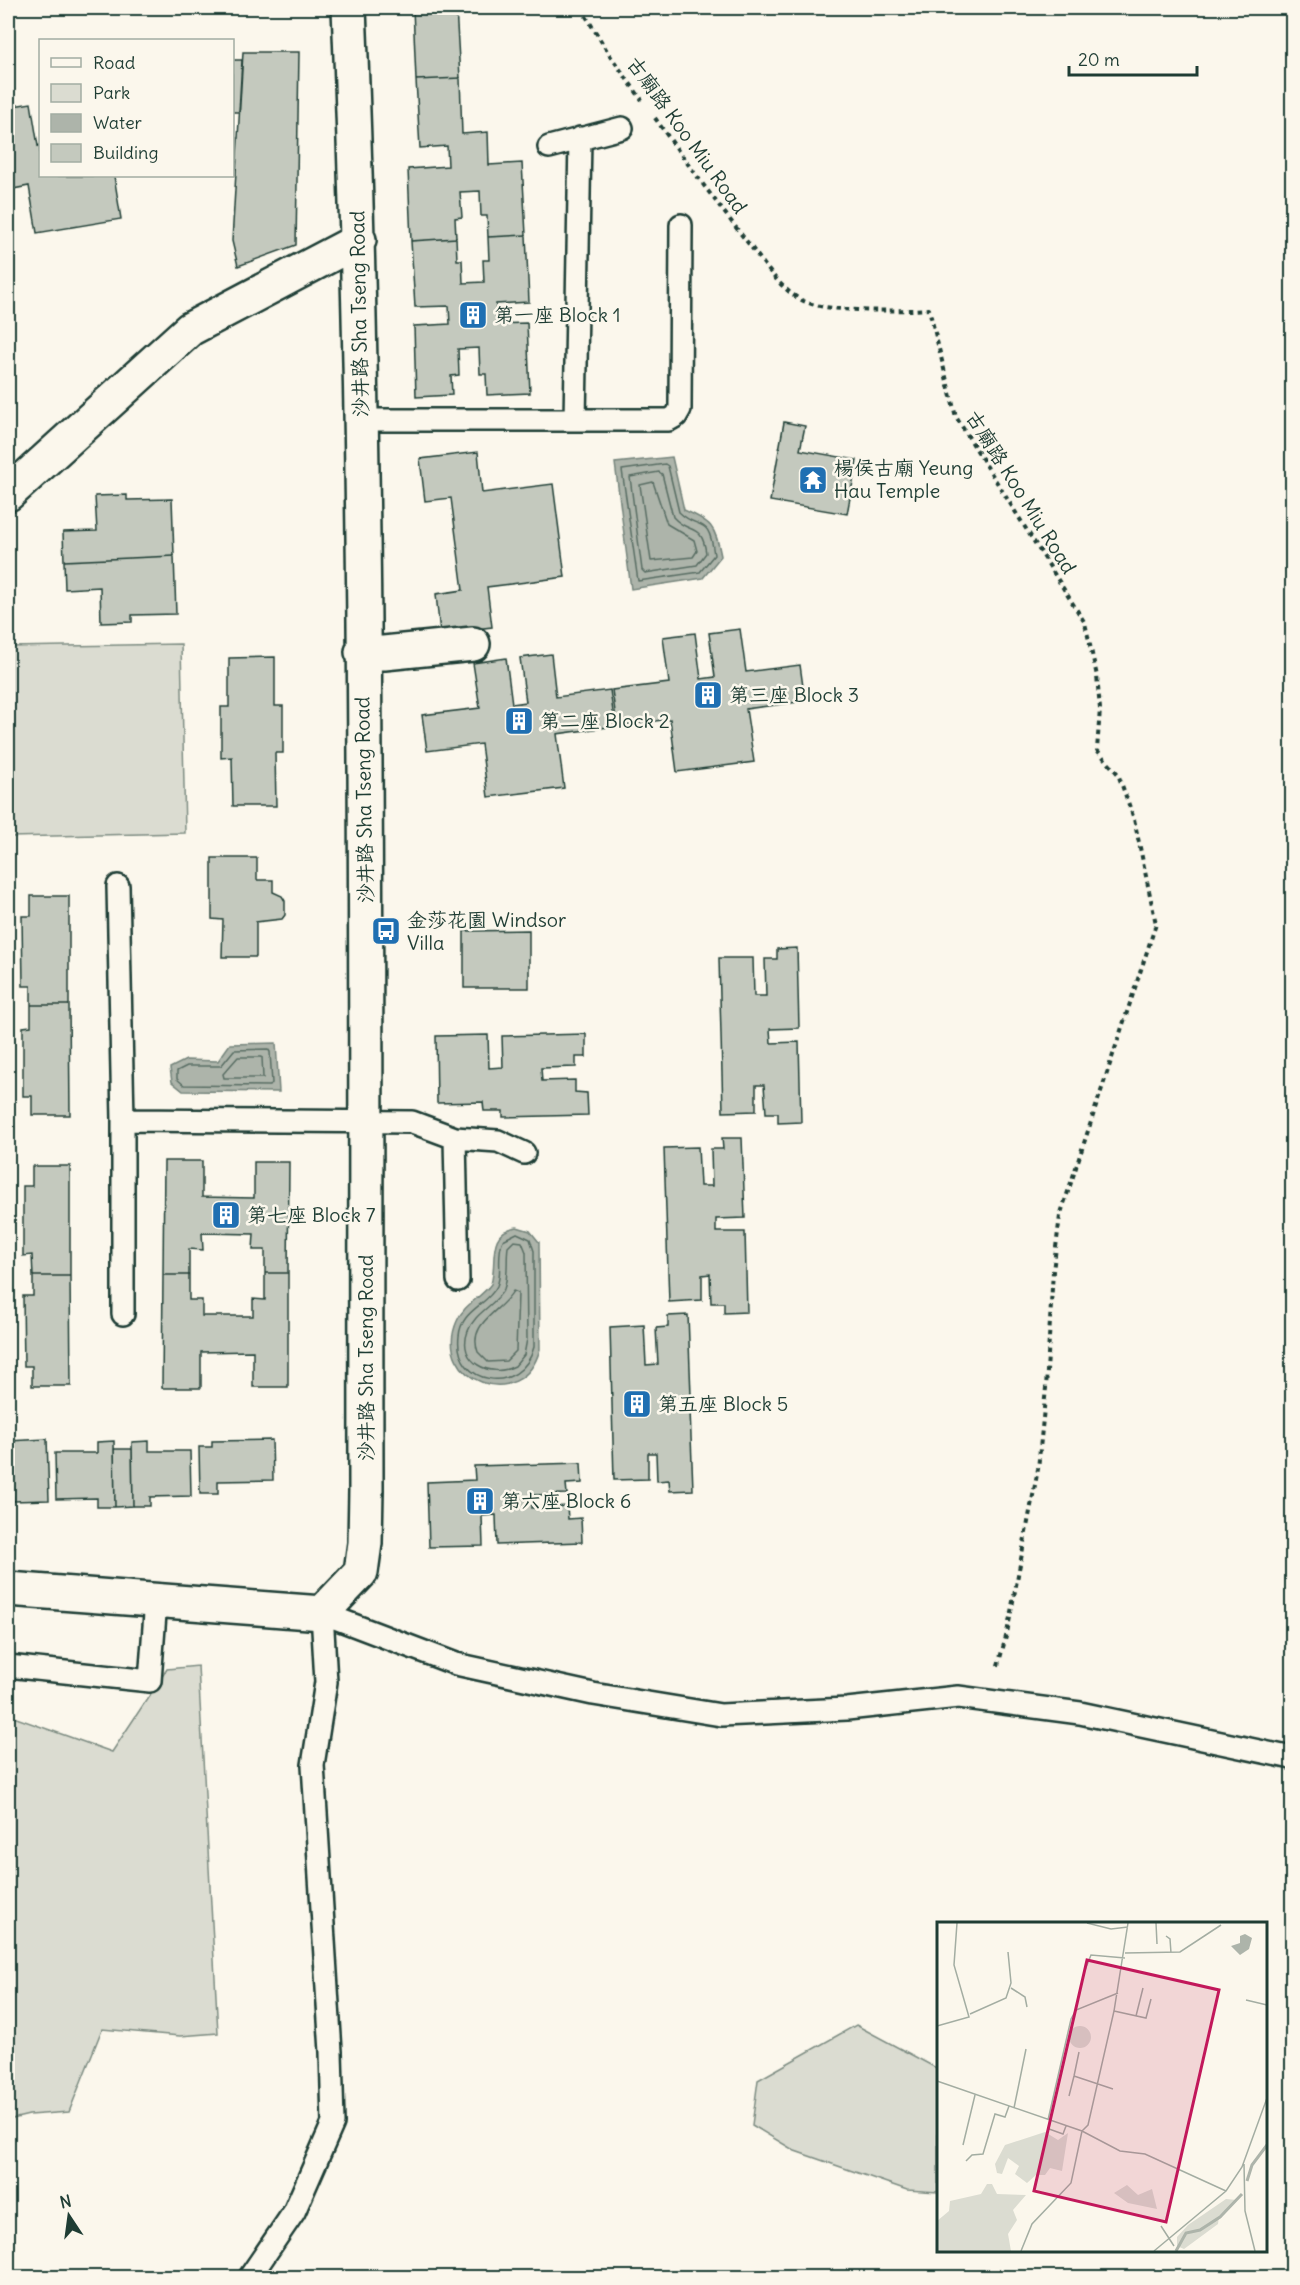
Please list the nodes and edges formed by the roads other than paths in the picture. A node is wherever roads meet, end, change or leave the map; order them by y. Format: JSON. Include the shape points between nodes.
{"nodes":[{"id":1,"x":348,"y":8,"type":"edge"},
{"id":2,"x":622,"y":128,"type":"dead end"},
{"id":3,"x":580,"y":138,"type":"junction"},
{"id":4,"x":549,"y":147,"type":"dead end"},
{"id":5,"x":681,"y":225,"type":"dead end"},
{"id":6,"x":359,"y":240,"type":"junction"},
{"id":7,"x":361,"y":420,"type":"junction"},
{"id":8,"x":575,"y":420,"type":"junction"},
{"id":9,"x":8,"y":494,"type":"edge"},
{"id":10,"x":473,"y":644,"type":"dead end"},
{"id":11,"x":362,"y":652,"type":"junction"},
{"id":12,"x":117,"y":886,"type":"dead end"},
{"id":13,"x":123,"y":1120,"type":"junction"},
{"id":14,"x":365,"y":1121,"type":"junction"},
{"id":15,"x":455,"y":1138,"type":"junction"},
{"id":16,"x":524,"y":1153,"type":"dead end"},
{"id":17,"x":458,"y":1280,"type":"dead end"},
{"id":18,"x":123,"y":1314,"type":"dead end"},
{"id":19,"x":8,"y":1589,"type":"edge"},
{"id":20,"x":156,"y":1600,"type":"junction"},
{"id":21,"x":322,"y":1613,"type":"junction"},
{"id":22,"x":8,"y":1666,"type":"edge"},
{"id":23,"x":1293,"y":1758,"type":"edge"},
{"id":24,"x":249,"y":2277,"type":"edge"}],
"edges":[{"from":1,"to":6,"type":"street","name":"沙井路 Sha Tseng Road"},
{"from":2,"to":3,"type":"lane"},
{"from":3,"to":4,"type":"lane"},
{"from":3,"to":8,"type":"lane"},
{"from":5,"to":8,"type":"lane","via":[[680,409],[669,420]]},
{"from":6,"to":7,"type":"street","name":"沙井路 Sha Tseng Road"},
{"from":6,"to":9,"type":"street","via":[[190,328]]},
{"from":7,"to":8,"type":"lane"},
{"from":7,"to":11,"type":"street","name":"沙井路 Sha Tseng Road"},
{"from":10,"to":11,"type":"street"},
{"from":11,"to":14,"type":"street","name":"沙井路 Sha Tseng Road"},
{"from":12,"to":13,"type":"lane"},
{"from":13,"to":14,"type":"lane"},
{"from":13,"to":18,"type":"lane"},
{"from":14,"to":15,"type":"lane","via":[[412,1122]]},
{"from":14,"to":21,"type":"street","name":"沙井路 Sha Tseng Road","via":[[365,1543],[361,1572]]},
{"from":15,"to":16,"type":"lane","via":[[498,1141]]},
{"from":15,"to":17,"type":"lane"},
{"from":19,"to":20,"type":"street"},
{"from":20,"to":21,"type":"street"},
{"from":20,"to":22,"type":"lane","via":[[150,1681]]},
{"from":21,"to":23,"type":"lane","via":[[456,1664],[593,1694],[721,1715],[847,1709],[958,1697],[1080,1713]]},
{"from":21,"to":24,"type":"lane","via":[[326,1682],[313,1765],[333,2123],[294,2212]]}]}
